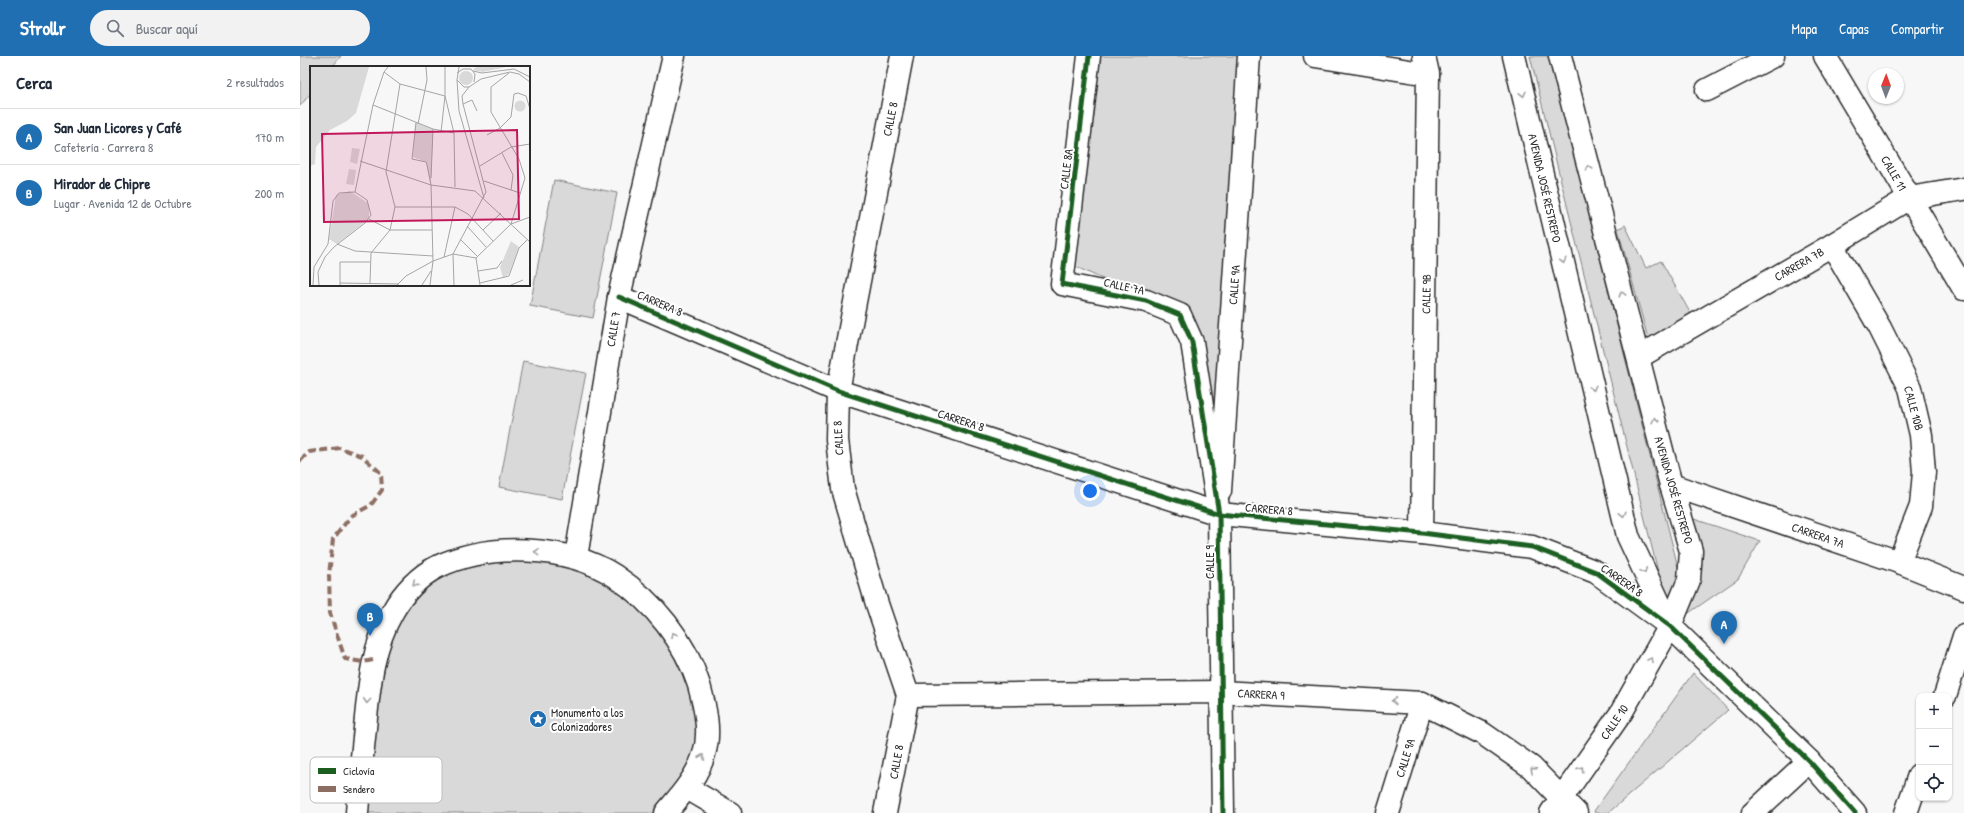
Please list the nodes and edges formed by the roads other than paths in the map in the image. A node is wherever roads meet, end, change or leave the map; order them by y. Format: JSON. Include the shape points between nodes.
{"nodes":[{"id":1,"x":674,"y":56,"type":"edge"},
{"id":2,"x":902,"y":56,"type":"edge"},
{"id":3,"x":1089,"y":56,"type":"edge"},
{"id":4,"x":1249,"y":56,"type":"edge"},
{"id":5,"x":1316,"y":56,"type":"edge"},
{"id":6,"x":1514,"y":56,"type":"edge"},
{"id":7,"x":1560,"y":56,"type":"edge"},
{"id":8,"x":1773,"y":56,"type":"edge"},
{"id":9,"x":1825,"y":56,"type":"edge"},
{"id":10,"x":1426,"y":65,"type":"edge"},
{"id":11,"x":1707,"y":90,"type":"dead end"},
{"id":12,"x":1964,"y":189,"type":"edge"},
{"id":13,"x":1909,"y":198,"type":"junction"},
{"id":14,"x":1832,"y":245,"type":"junction"},
{"id":15,"x":1062,"y":284,"type":"joint"},
{"id":16,"x":1964,"y":289,"type":"edge"},
{"id":17,"x":619,"y":296,"type":"junction"},
{"id":18,"x":1180,"y":315,"type":"joint"},
{"id":19,"x":1639,"y":357,"type":"junction"},
{"id":20,"x":838,"y":391,"type":"junction"},
{"id":21,"x":1671,"y":485,"type":"junction"},
{"id":22,"x":1218,"y":514,"type":"junction"},
{"id":23,"x":1422,"y":533,"type":"junction"},
{"id":24,"x":576,"y":557,"type":"junction"},
{"id":25,"x":1899,"y":562,"type":"junction"},
{"id":26,"x":1964,"y":588,"type":"edge"},
{"id":27,"x":1670,"y":626,"type":"junction"},
{"id":28,"x":1964,"y":636,"type":"edge"},
{"id":29,"x":1220,"y":692,"type":"junction"},
{"id":30,"x":1945,"y":693,"type":"edge"},
{"id":31,"x":908,"y":695,"type":"junction"},
{"id":32,"x":1422,"y":703,"type":"junction"},
{"id":33,"x":362,"y":757,"type":"edge"},
{"id":34,"x":1810,"y":761,"type":"junction"},
{"id":35,"x":1916,"y":783,"type":"edge"},
{"id":36,"x":687,"y":788,"type":"junction"},
{"id":37,"x":358,"y":803,"type":"edge"},
{"id":38,"x":1557,"y":805,"type":"edge"},
{"id":39,"x":357,"y":813,"type":"edge"},
{"id":40,"x":666,"y":813,"type":"edge"},
{"id":41,"x":730,"y":813,"type":"edge"},
{"id":42,"x":885,"y":813,"type":"edge"},
{"id":43,"x":1223,"y":813,"type":"edge"},
{"id":44,"x":1388,"y":813,"type":"edge"},
{"id":45,"x":1576,"y":813,"type":"edge"},
{"id":46,"x":1753,"y":813,"type":"edge"},
{"id":47,"x":1855,"y":813,"type":"edge"},
{"id":48,"x":1906,"y":813,"type":"edge"}],
"edges":[{"from":1,"to":17,"type":"street","name":"CALLE 7"},
{"from":2,"to":20,"type":"street","name":"CALLE 8"},
{"from":3,"to":15,"type":"street","name":"CALLE 8A"},
{"from":4,"to":22,"type":"street","name":"CALLE 9A"},
{"from":5,"to":10,"type":"street"},
{"from":6,"to":27,"type":"street","name":"AVENIDA JOSÉ RESTREPO","one_way":true,"via":[[1628,536]]},
{"from":19,"to":7,"type":"street","name":"AVENIDA JOSÉ RESTREPO","one_way":true},
{"from":8,"to":11,"type":"street"},
{"from":9,"to":13,"type":"street","name":"CALLE 11"},
{"from":10,"to":23,"type":"street","name":"CALLE 9B"},
{"from":12,"to":13,"type":"street","name":"CARRERA 7B"},
{"from":13,"to":14,"type":"street","name":"CARRERA 7B"},
{"from":13,"to":16,"type":"street","name":"CALLE 11"},
{"from":14,"to":19,"type":"street","name":"CARRERA 7B"},
{"from":14,"to":25,"type":"street","name":"CALLE 10B","via":[[1880,328],[1910,388],[1921,435],[1924,472],[1921,506]]},
{"from":15,"to":18,"type":"street","name":"CALLE 7A","via":[[1146,301]]},
{"from":17,"to":20,"type":"street","name":"CARRERA 8"},
{"from":17,"to":24,"type":"street","name":"CALLE 7"},
{"from":18,"to":22,"type":"street","name":"CALLE 9","via":[[1192,342]]},
{"from":21,"to":19,"type":"street","name":"AVENIDA JOSÉ RESTREPO","one_way":true},
{"from":20,"to":22,"type":"street","name":"CARRERA 8"},
{"from":20,"to":31,"type":"street","name":"CALLE 8","via":[[837,440],[843,489],[877,604]]},
{"from":21,"to":25,"type":"street","name":"CARRERA 7A"},
{"from":21,"to":27,"type":"street","name":"AVENIDA JOSÉ RESTREPO","via":[[1691,551],[1690,580]]},
{"from":22,"to":23,"type":"street","name":"CARRERA 8"},
{"from":22,"to":29,"type":"street","name":"CALLE 9"},
{"from":23,"to":27,"type":"street","name":"CARRERA 8","via":[[1532,547],[1596,572]]},
{"from":24,"to":33,"type":"street","one_way":true,"via":[[528,551],[495,551],[468,556],[436,568],[411,586],[394,610],[373,660]]},
{"from":36,"to":24,"type":"street","one_way":true,"via":[[704,755],[708,732],[693,667],[671,629],[643,598],[614,576]]},
{"from":25,"to":26,"type":"street","name":"CARRERA 7A"},
{"from":27,"to":34,"type":"street","name":"CARRERA 8"},
{"from":38,"to":27,"type":"street","name":"CALLE 10","one_way":true,"via":[[1622,713]]},
{"from":28,"to":30,"type":"street"},
{"from":29,"to":31,"type":"street","name":"CARRERA 9"},
{"from":32,"to":29,"type":"street","name":"CARRERA 9","one_way":true},
{"from":29,"to":43,"type":"street","name":"CALLE 9"},
{"from":31,"to":42,"type":"street","name":"CALLE 8"},
{"from":38,"to":32,"type":"street","name":"CARRERA 9","one_way":true,"via":[[1531,767],[1482,734]]},
{"from":32,"to":44,"type":"street","name":"CALLE 9A"},
{"from":34,"to":46,"type":"street"},
{"from":34,"to":47,"type":"street","name":"CARRERA 8"},
{"from":35,"to":48,"type":"street"},
{"from":36,"to":40,"type":"street"},
{"from":36,"to":41,"type":"street"},
{"from":37,"to":39,"type":"street","one_way":true},
{"from":38,"to":45,"type":"street","name":"CARRERA 9"}]}
